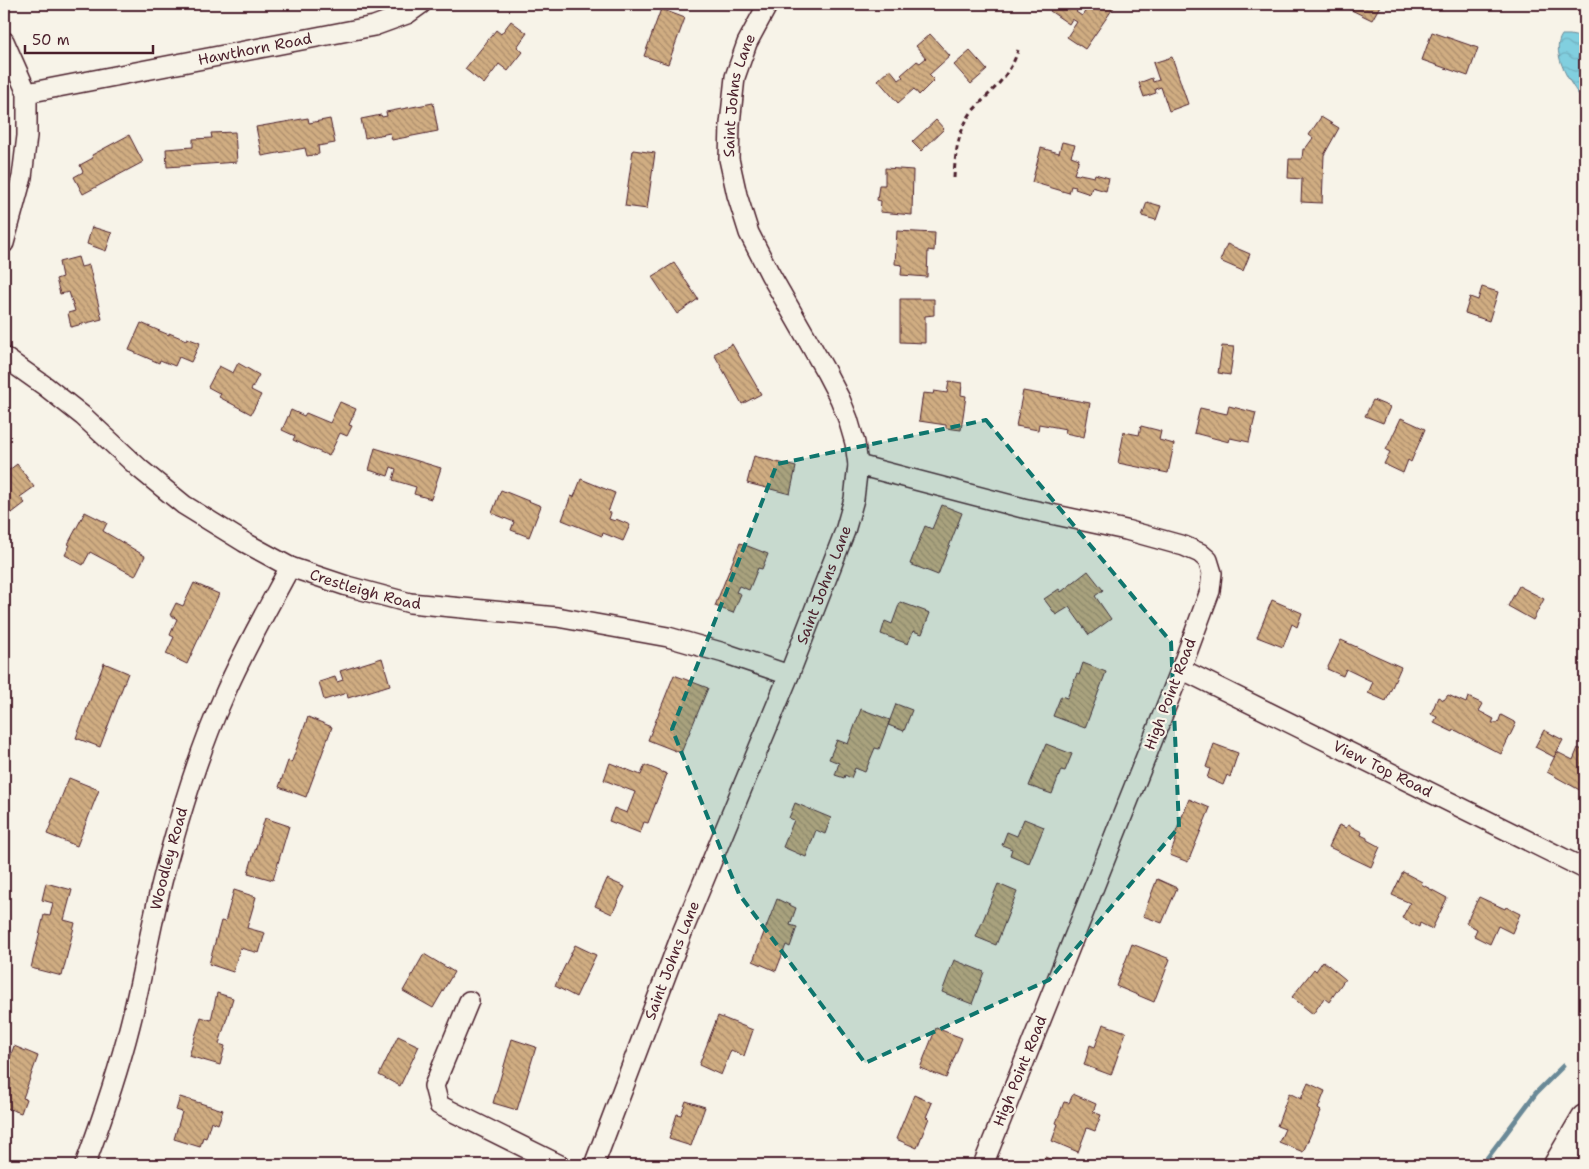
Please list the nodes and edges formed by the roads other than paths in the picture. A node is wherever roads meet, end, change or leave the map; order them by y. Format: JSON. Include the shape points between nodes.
{"nodes":[{"id":1,"x":421,"y":4,"type":"edge"},
{"id":2,"x":768,"y":4,"type":"edge"},
{"id":3,"x":4,"y":41,"type":"edge"},
{"id":4,"x":27,"y":93,"type":"junction"},
{"id":5,"x":4,"y":243,"type":"edge"},
{"id":6,"x":4,"y":357,"type":"edge"},
{"id":7,"x":858,"y":465,"type":"junction"},
{"id":8,"x":290,"y":568,"type":"junction"},
{"id":9,"x":1181,"y":669,"type":"junction"},
{"id":10,"x":789,"y":675,"type":"junction"},
{"id":11,"x":1585,"y":870,"type":"edge"},
{"id":12,"x":469,"y":1001,"type":"dead end"},
{"id":13,"x":1585,"y":1119,"type":"edge"},
{"id":14,"x":85,"y":1165,"type":"edge"},
{"id":15,"x":560,"y":1165,"type":"edge"},
{"id":16,"x":594,"y":1165,"type":"edge"},
{"id":17,"x":983,"y":1165,"type":"edge"},
{"id":18,"x":1558,"y":1165,"type":"edge"}],
"edges":[{"from":1,"to":4,"type":"street","name":"Hawthorn Road","via":[[407,14],[374,26]]},
{"from":2,"to":7,"type":"street","name":"Saint Johns Lane","via":[[747,43],[735,77],[729,159],[750,233],[840,399],[855,443]]},
{"from":3,"to":4,"type":"street"},
{"from":4,"to":5,"type":"street","via":[[27,136],[22,177]]},
{"from":6,"to":8,"type":"street","name":"Crestleigh Road","via":[[83,416],[184,505]]},
{"from":7,"to":9,"type":"street","name":"High Point Road","via":[[1023,508],[1126,530],[1200,553],[1208,560],[1212,573],[1210,591]]},
{"from":7,"to":10,"type":"street","name":"Saint Johns Lane","via":[[854,500],[845,531]]},
{"from":8,"to":10,"type":"street","name":"Crestleigh Road","via":[[410,602],[557,617],[668,637]]},
{"from":8,"to":14,"type":"street","name":"Woodley Road","via":[[250,640],[222,700],[196,770],[167,861],[111,1094]]},
{"from":9,"to":11,"type":"street","name":"View Top Road"},
{"from":9,"to":17,"type":"street","name":"High Point Road"},
{"from":10,"to":16,"type":"street","name":"Saint Johns Lane","via":[[682,933]]},
{"from":12,"to":15,"type":"street","via":[[434,1086],[439,1105]]},
{"from":13,"to":18,"type":"highway"}]}
